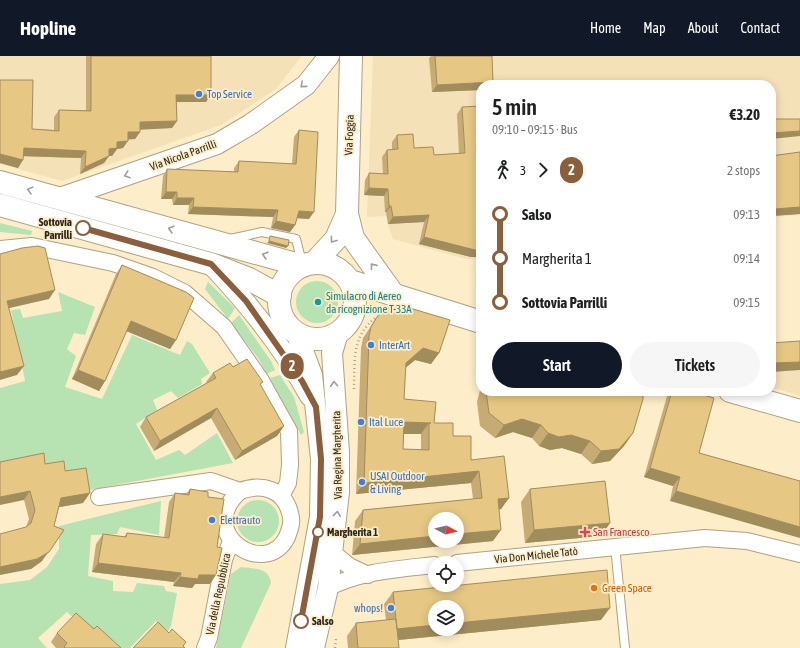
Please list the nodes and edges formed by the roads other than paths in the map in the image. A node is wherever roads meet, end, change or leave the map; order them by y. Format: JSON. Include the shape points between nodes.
{"nodes":[{"id":1,"x":329,"y":56,"type":"edge"},
{"id":2,"x":351,"y":56,"type":"edge"},
{"id":3,"x":0,"y":182,"type":"edge"},
{"id":4,"x":60,"y":198,"type":"junction"},
{"id":5,"x":0,"y":205,"type":"edge"},
{"id":6,"x":347,"y":214,"type":"junction"},
{"id":7,"x":353,"y":238,"type":"junction"},
{"id":8,"x":0,"y":249,"type":"edge"},
{"id":9,"x":211,"y":264,"type":"junction"},
{"id":10,"x":309,"y":264,"type":"junction"},
{"id":11,"x":348,"y":278,"type":"junction"},
{"id":12,"x":393,"y":294,"type":"junction"},
{"id":13,"x":280,"y":296,"type":"junction"},
{"id":14,"x":354,"y":311,"type":"junction"},
{"id":15,"x":476,"y":318,"type":"edge"},
{"id":16,"x":296,"y":332,"type":"junction"},
{"id":17,"x":338,"y":333,"type":"junction"},
{"id":18,"x":748,"y":396,"type":"edge"},
{"id":19,"x":316,"y":407,"type":"junction"},
{"id":20,"x":800,"y":411,"type":"edge"},
{"id":21,"x":240,"y":492,"type":"junction"},
{"id":22,"x":99,"y":496,"type":"dead end"},
{"id":23,"x":282,"y":496,"type":"junction"},
{"id":24,"x":231,"y":541,"type":"junction"},
{"id":25,"x":615,"y":546,"type":"junction"},
{"id":26,"x":332,"y":552,"type":"junction"},
{"id":27,"x":800,"y":554,"type":"edge"},
{"id":28,"x":464,"y":562,"type":"edge"},
{"id":29,"x":428,"y":567,"type":"edge"},
{"id":30,"x":368,"y":575,"type":"junction"},
{"id":31,"x":328,"y":588,"type":"junction"},
{"id":32,"x":318,"y":644,"type":"edge"},
{"id":33,"x":205,"y":648,"type":"edge"},
{"id":34,"x":296,"y":648,"type":"edge"},
{"id":35,"x":625,"y":648,"type":"edge"}],
"edges":[{"from":1,"to":4,"type":"street","name":"Via Nicola Parrilli","one_way":true,"via":[[306,84],[251,124],[217,144]]},
{"from":2,"to":6,"type":"main road","name":"Via Foggia"},
{"from":4,"to":3,"type":"main road","one_way":true},
{"from":10,"to":4,"type":"main road","one_way":true,"via":[[218,242]]},
{"from":5,"to":9,"type":"main road"},
{"from":6,"to":7,"type":"main road","name":"Via Foggia"},
{"from":6,"to":10,"type":"main road","name":"Via Foggia","one_way":true,"via":[[336,239]]},
{"from":7,"to":11,"type":"main road","name":"Via Foggia"},
{"from":12,"to":7,"type":"main road","name":"Via Foggia","one_way":true},
{"from":8,"to":23,"type":"street","via":[[32,246],[113,262],[153,277],[185,293],[224,327],[260,379],[289,431],[289,477]]},
{"from":9,"to":13,"type":"main road","via":[[249,279]]},
{"from":9,"to":19,"type":"street","via":[[254,311],[302,381]]},
{"from":10,"to":11,"type":"main road","via":[[328,264]]},
{"from":10,"to":13,"type":"main road","via":[[290,275]]},
{"from":11,"to":12,"type":"main road"},
{"from":11,"to":14,"type":"main road","via":[[354,294]]},
{"from":12,"to":14,"type":"main road"},
{"from":12,"to":15,"type":"main road"},
{"from":13,"to":16,"type":"main road","via":[[280,308],[285,320]]},
{"from":14,"to":17,"type":"main road"},
{"from":16,"to":17,"type":"main road","via":[[318,339]]},
{"from":16,"to":19,"type":"street","name":"Via Regina Margherita","via":[[312,375]]},
{"from":26,"to":17,"type":"street","name":"Via Regina Margherita","one_way":true,"via":[[339,492],[339,452],[332,353]]},
{"from":18,"to":20,"type":"main road"},
{"from":19,"to":34,"type":"street","name":"Via Regina Margherita","via":[[321,459],[320,517]]},
{"from":21,"to":22,"type":"street","via":[[211,481]]},
{"from":21,"to":23,"type":"street","via":[[251,487],[262,487]]},
{"from":21,"to":24,"type":"street","via":[[226,508],[224,520]]},
{"from":23,"to":24,"type":"street","via":[[291,517],[290,529],[278,547],[269,552],[248,553]]},
{"from":24,"to":33,"type":"street","name":"Via della Repubblica","via":[[224,560]]},
{"from":25,"to":27,"type":"street","name":"Via Don Michele Tatò","via":[[706,538],[747,541]]},
{"from":25,"to":28,"type":"street","name":"Via Don Michele Tatò"},
{"from":25,"to":35,"type":"lane"},
{"from":26,"to":30,"type":"street","via":[[348,566]]},
{"from":26,"to":31,"type":"street","name":"Via Regina Margherita"},
{"from":29,"to":30,"type":"street"},
{"from":30,"to":31,"type":"street","via":[[342,581]]},
{"from":31,"to":32,"type":"street","name":"Via Regina Margherita"}]}
